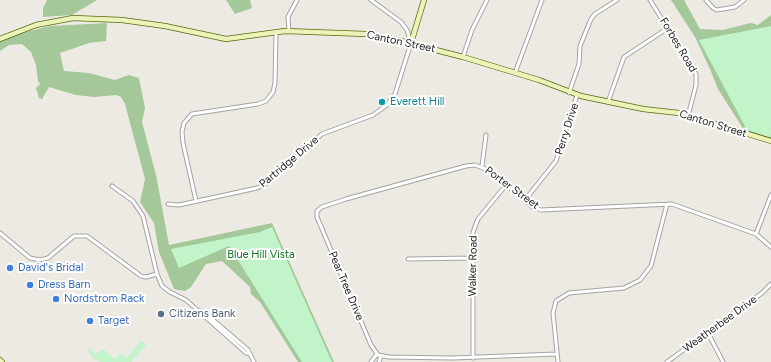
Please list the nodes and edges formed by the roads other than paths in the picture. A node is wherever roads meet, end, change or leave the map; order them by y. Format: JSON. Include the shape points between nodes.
{"nodes":[{"id":1,"x":297,"y":0,"type":"edge"},
{"id":2,"x":371,"y":0,"type":"edge"},
{"id":3,"x":424,"y":0,"type":"edge"},
{"id":4,"x":487,"y":0,"type":"edge"},
{"id":5,"x":542,"y":0,"type":"edge"},
{"id":6,"x":617,"y":0,"type":"edge"},
{"id":7,"x":650,"y":0,"type":"edge"},
{"id":8,"x":706,"y":0,"type":"edge"},
{"id":9,"x":744,"y":0,"type":"edge"},
{"id":10,"x":668,"y":28,"type":"junction"},
{"id":11,"x":289,"y":31,"type":"junction"},
{"id":12,"x":276,"y":32,"type":"junction"},
{"id":13,"x":0,"y":39,"type":"edge"},
{"id":14,"x":411,"y":43,"type":"junction"},
{"id":15,"x":463,"y":57,"type":"junction"},
{"id":16,"x":515,"y":73,"type":"junction"},
{"id":17,"x":569,"y":93,"type":"junction"},
{"id":18,"x":577,"y":95,"type":"junction"},
{"id":19,"x":608,"y":102,"type":"junction"},
{"id":20,"x":688,"y":116,"type":"junction"},
{"id":21,"x":486,"y":135,"type":"dead end"},
{"id":22,"x":771,"y":141,"type":"edge"},
{"id":23,"x":482,"y":166,"type":"junction"},
{"id":24,"x":506,"y":185,"type":"junction"},
{"id":25,"x":112,"y":186,"type":"dead end"},
{"id":26,"x":771,"y":195,"type":"edge"},
{"id":27,"x":525,"y":200,"type":"junction"},
{"id":28,"x":196,"y":201,"type":"junction"},
{"id":29,"x":168,"y":204,"type":"dead end"},
{"id":30,"x":667,"y":204,"type":"junction"},
{"id":31,"x":316,"y":212,"type":"joint"},
{"id":32,"x":0,"y":233,"type":"edge"},
{"id":33,"x":756,"y":234,"type":"junction"},
{"id":34,"x":771,"y":247,"type":"edge"},
{"id":35,"x":472,"y":258,"type":"junction"},
{"id":36,"x":408,"y":259,"type":"dead end"},
{"id":37,"x":157,"y":274,"type":"junction"},
{"id":38,"x":771,"y":284,"type":"edge"},
{"id":39,"x":708,"y":333,"type":"junction"},
{"id":40,"x":556,"y":354,"type":"junction"},
{"id":41,"x":379,"y":355,"type":"junction"},
{"id":42,"x":473,"y":358,"type":"junction"},
{"id":43,"x":254,"y":362,"type":"edge"},
{"id":44,"x":371,"y":362,"type":"edge"},
{"id":45,"x":379,"y":362,"type":"edge"},
{"id":46,"x":558,"y":362,"type":"edge"},
{"id":47,"x":667,"y":362,"type":"edge"},
{"id":48,"x":723,"y":362,"type":"edge"}],
"edges":[{"from":1,"to":11,"type":"street","via":[[288,17]]},
{"from":2,"to":14,"type":"street","via":[[401,22]]},
{"from":3,"to":14,"type":"main road"},
{"from":4,"to":15,"type":"street","via":[[472,30]]},
{"from":5,"to":16,"type":"street"},
{"from":6,"to":17,"type":"street","via":[[590,19],[580,46],[579,64]]},
{"from":7,"to":10,"type":"street","name":"Forbes Road"},
{"from":8,"to":9,"type":"street","via":[[717,10],[735,7]]},
{"from":10,"to":19,"type":"street","via":[[624,57]]},
{"from":10,"to":20,"type":"street","name":"Forbes Road","via":[[696,74],[696,85]]},
{"from":11,"to":12,"type":"main road","name":"Canton Street"},
{"from":11,"to":14,"type":"main road","name":"Canton Street","via":[[366,34]]},
{"from":12,"to":13,"type":"main road","name":"Canton Street","via":[[226,39],[158,25],[73,18],[36,25]]},
{"from":12,"to":28,"type":"street","via":[[275,83],[269,98],[258,104],[192,114],[184,123],[183,143]]},
{"from":14,"to":15,"type":"main road","name":"Canton Street"},
{"from":14,"to":28,"type":"street","name":"Partridge Drive","via":[[395,94],[378,113],[322,134],[266,184]]},
{"from":15,"to":16,"type":"main road","name":"Canton Street"},
{"from":16,"to":17,"type":"main road","name":"Canton Street"},
{"from":17,"to":18,"type":"main road","name":"Canton Street"},
{"from":18,"to":19,"type":"main road","name":"Canton Street"},
{"from":18,"to":27,"type":"street","name":"Perry Drive","via":[[556,161]]},
{"from":19,"to":20,"type":"main road","name":"Canton Street"},
{"from":20,"to":22,"type":"main road","name":"Canton Street"},
{"from":21,"to":23,"type":"street"},
{"from":23,"to":24,"type":"street","name":"Porter Street"},
{"from":23,"to":31,"type":"street","name":"Porter Street","via":[[466,166],[340,201],[322,207]]},
{"from":24,"to":27,"type":"street","name":"Porter Street"},
{"from":24,"to":35,"type":"street","name":"Walker Road","via":[[477,221],[473,235]]},
{"from":25,"to":37,"type":"street","via":[[133,201],[143,216]]},
{"from":26,"to":33,"type":"street"},
{"from":27,"to":30,"type":"street","name":"Porter Street","via":[[544,211]]},
{"from":28,"to":29,"type":"street","name":"Partridge Drive","via":[[179,205]]},
{"from":30,"to":33,"type":"street"},
{"from":30,"to":40,"type":"street","via":[[651,266],[640,280],[624,288],[568,293],[555,303],[553,315]]},
{"from":31,"to":41,"type":"street","name":"Pear Tree Drive","via":[[371,345]]},
{"from":32,"to":37,"type":"street","via":[[30,258],[40,260],[48,258],[74,236],[87,236],[141,276]]},
{"from":33,"to":34,"type":"street"},
{"from":35,"to":36,"type":"street"},
{"from":35,"to":42,"type":"street","name":"Walker Road"},
{"from":37,"to":43,"type":"street","via":[[166,290],[186,300],[240,349],[250,354]]},
{"from":38,"to":39,"type":"street","name":"Weatherbee Drive"},
{"from":39,"to":47,"type":"street","name":"Weatherbee Drive"},
{"from":39,"to":48,"type":"street"},
{"from":40,"to":42,"type":"street"},
{"from":40,"to":46,"type":"street"},
{"from":41,"to":42,"type":"street"},
{"from":41,"to":44,"type":"street"},
{"from":41,"to":45,"type":"street"}]}
